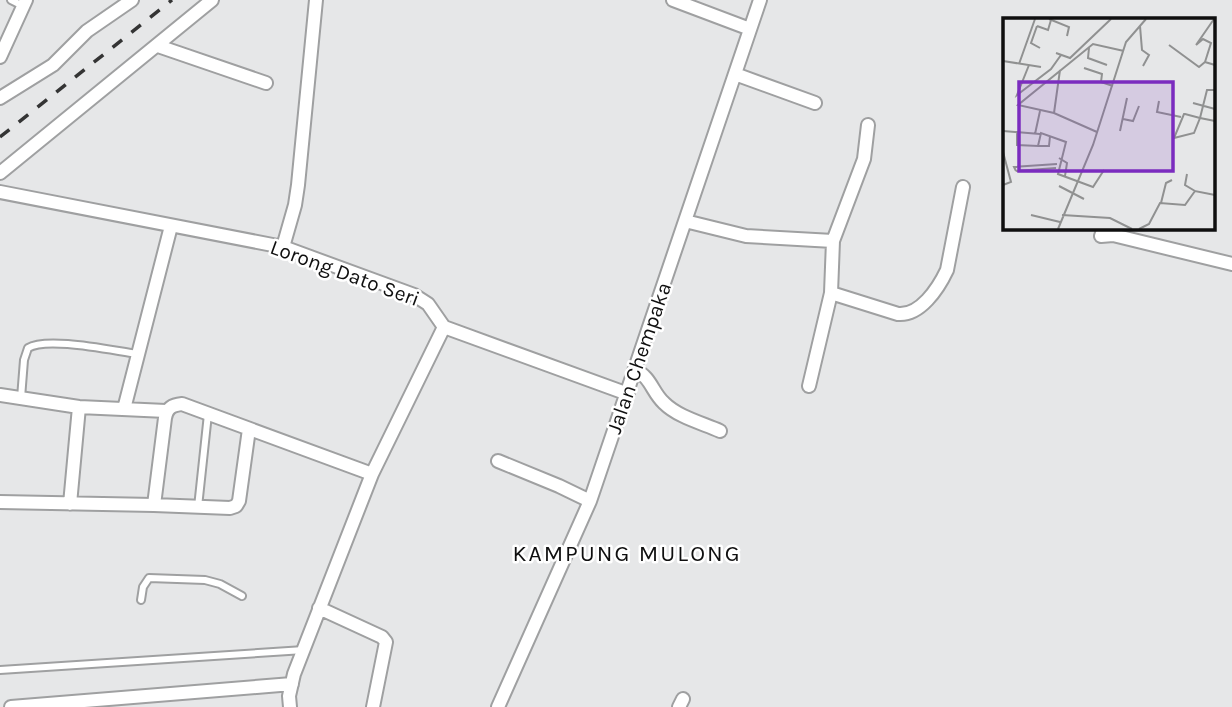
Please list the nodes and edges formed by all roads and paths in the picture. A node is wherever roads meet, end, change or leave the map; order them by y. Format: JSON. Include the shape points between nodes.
{"nodes":[{"id":1,"x":132,"y":0,"type":"edge"},
{"id":2,"x":212,"y":0,"type":"edge"},
{"id":3,"x":316,"y":0,"type":"edge"},
{"id":4,"x":673,"y":0,"type":"edge"},
{"id":5,"x":760,"y":0,"type":"edge"},
{"id":6,"x":20,"y":2,"type":"edge"},
{"id":7,"x":750,"y":29,"type":"junction"},
{"id":8,"x":158,"y":46,"type":"junction"},
{"id":9,"x":0,"y":57,"type":"edge"},
{"id":10,"x":735,"y":74,"type":"junction"},
{"id":11,"x":266,"y":83,"type":"dead end"},
{"id":12,"x":0,"y":98,"type":"edge"},
{"id":13,"x":815,"y":103,"type":"dead end"},
{"id":14,"x":868,"y":125,"type":"dead end"},
{"id":15,"x":0,"y":173,"type":"edge"},
{"id":16,"x":963,"y":187,"type":"dead end"},
{"id":17,"x":0,"y":192,"type":"edge"},
{"id":18,"x":685,"y":221,"type":"junction"},
{"id":19,"x":171,"y":226,"type":"junction"},
{"id":20,"x":1104,"y":229,"type":"edge"},
{"id":21,"x":832,"y":241,"type":"junction"},
{"id":22,"x":283,"y":247,"type":"junction"},
{"id":23,"x":1232,"y":264,"type":"edge"},
{"id":24,"x":831,"y":293,"type":"junction"},
{"id":25,"x":444,"y":327,"type":"junction"},
{"id":26,"x":138,"y":354,"type":"junction"},
{"id":27,"x":635,"y":370,"type":"junction"},
{"id":28,"x":808,"y":386,"type":"dead end"},
{"id":29,"x":628,"y":394,"type":"junction"},
{"id":30,"x":0,"y":395,"type":"edge"},
{"id":31,"x":21,"y":398,"type":"junction"},
{"id":32,"x":79,"y":407,"type":"junction"},
{"id":33,"x":124,"y":409,"type":"junction"},
{"id":34,"x":166,"y":411,"type":"junction"},
{"id":35,"x":208,"y":414,"type":"junction"},
{"id":36,"x":249,"y":429,"type":"junction"},
{"id":37,"x":720,"y":431,"type":"dead end"},
{"id":38,"x":498,"y":461,"type":"dead end"},
{"id":39,"x":372,"y":474,"type":"junction"},
{"id":40,"x":590,"y":501,"type":"junction"},
{"id":41,"x":0,"y":502,"type":"edge"},
{"id":42,"x":70,"y":504,"type":"junction"},
{"id":43,"x":154,"y":505,"type":"junction"},
{"id":44,"x":198,"y":507,"type":"junction"},
{"id":45,"x":242,"y":596,"type":"dead end"},
{"id":46,"x":141,"y":600,"type":"dead end"},
{"id":47,"x":319,"y":608,"type":"junction"},
{"id":48,"x":303,"y":650,"type":"junction"},
{"id":49,"x":0,"y":670,"type":"edge"},
{"id":50,"x":292,"y":684,"type":"junction"},
{"id":51,"x":11,"y":707,"type":"edge"},
{"id":52,"x":290,"y":707,"type":"edge"},
{"id":53,"x":373,"y":707,"type":"edge"},
{"id":54,"x":498,"y":707,"type":"edge"}],
"edges":[{"from":1,"to":12,"type":"street","via":[[88,31],[53,65]]},
{"from":2,"to":8,"type":"street"},
{"from":3,"to":22,"type":"street","via":[[298,185]]},
{"from":4,"to":7,"type":"street"},
{"from":5,"to":7,"type":"street","name":"Jalan Chempaka"},
{"from":6,"to":9,"type":"street"},
{"from":7,"to":10,"type":"street","name":"Jalan Chempaka"},
{"from":8,"to":11,"type":"street"},
{"from":8,"to":15,"type":"street"},
{"from":10,"to":13,"type":"street"},
{"from":10,"to":18,"type":"street","name":"Jalan Chempaka"},
{"from":14,"to":21,"type":"street","via":[[864,159]]},
{"from":16,"to":24,"type":"street","via":[[947,270],[915,312],[898,314]]},
{"from":17,"to":19,"type":"street","name":"Lorong Dato Seri"},
{"from":18,"to":21,"type":"street","via":[[746,236]]},
{"from":18,"to":27,"type":"street","name":"Jalan Chempaka"},
{"from":19,"to":22,"type":"street","name":"Lorong Dato Seri"},
{"from":19,"to":26,"type":"street"},
{"from":20,"to":23,"type":"street","via":[[1101,236]]},
{"from":21,"to":24,"type":"street"},
{"from":22,"to":25,"type":"street","name":"Lorong Dato Seri","via":[[422,299]]},
{"from":24,"to":28,"type":"street"},
{"from":25,"to":29,"type":"street"},
{"from":25,"to":39,"type":"street"},
{"from":26,"to":31,"type":"lane","via":[[35,344],[28,348],[24,360]]},
{"from":26,"to":33,"type":"street"},
{"from":27,"to":29,"type":"street","name":"Jalan Chempaka"},
{"from":27,"to":37,"type":"street","via":[[644,374],[673,411]]},
{"from":29,"to":40,"type":"street","name":"Jalan Chempaka"},
{"from":30,"to":31,"type":"street"},
{"from":31,"to":32,"type":"street"},
{"from":32,"to":33,"type":"street"},
{"from":32,"to":42,"type":"street"},
{"from":33,"to":34,"type":"street"},
{"from":34,"to":35,"type":"street","via":[[182,404]]},
{"from":34,"to":43,"type":"street"},
{"from":35,"to":36,"type":"street"},
{"from":35,"to":44,"type":"lane"},
{"from":36,"to":39,"type":"street"},
{"from":36,"to":44,"type":"street","via":[[238,504]]},
{"from":38,"to":40,"type":"street"},
{"from":39,"to":47,"type":"street"},
{"from":40,"to":54,"type":"street","name":"Jalan Chempaka"},
{"from":41,"to":42,"type":"street"},
{"from":42,"to":43,"type":"street"},
{"from":43,"to":44,"type":"street"},
{"from":45,"to":46,"type":"lane","via":[[205,580],[149,579]]},
{"from":47,"to":48,"type":"street"},
{"from":47,"to":53,"type":"street","via":[[386,642]]},
{"from":48,"to":49,"type":"lane"},
{"from":48,"to":50,"type":"street"},
{"from":50,"to":51,"type":"street"},
{"from":50,"to":52,"type":"street"}]}
